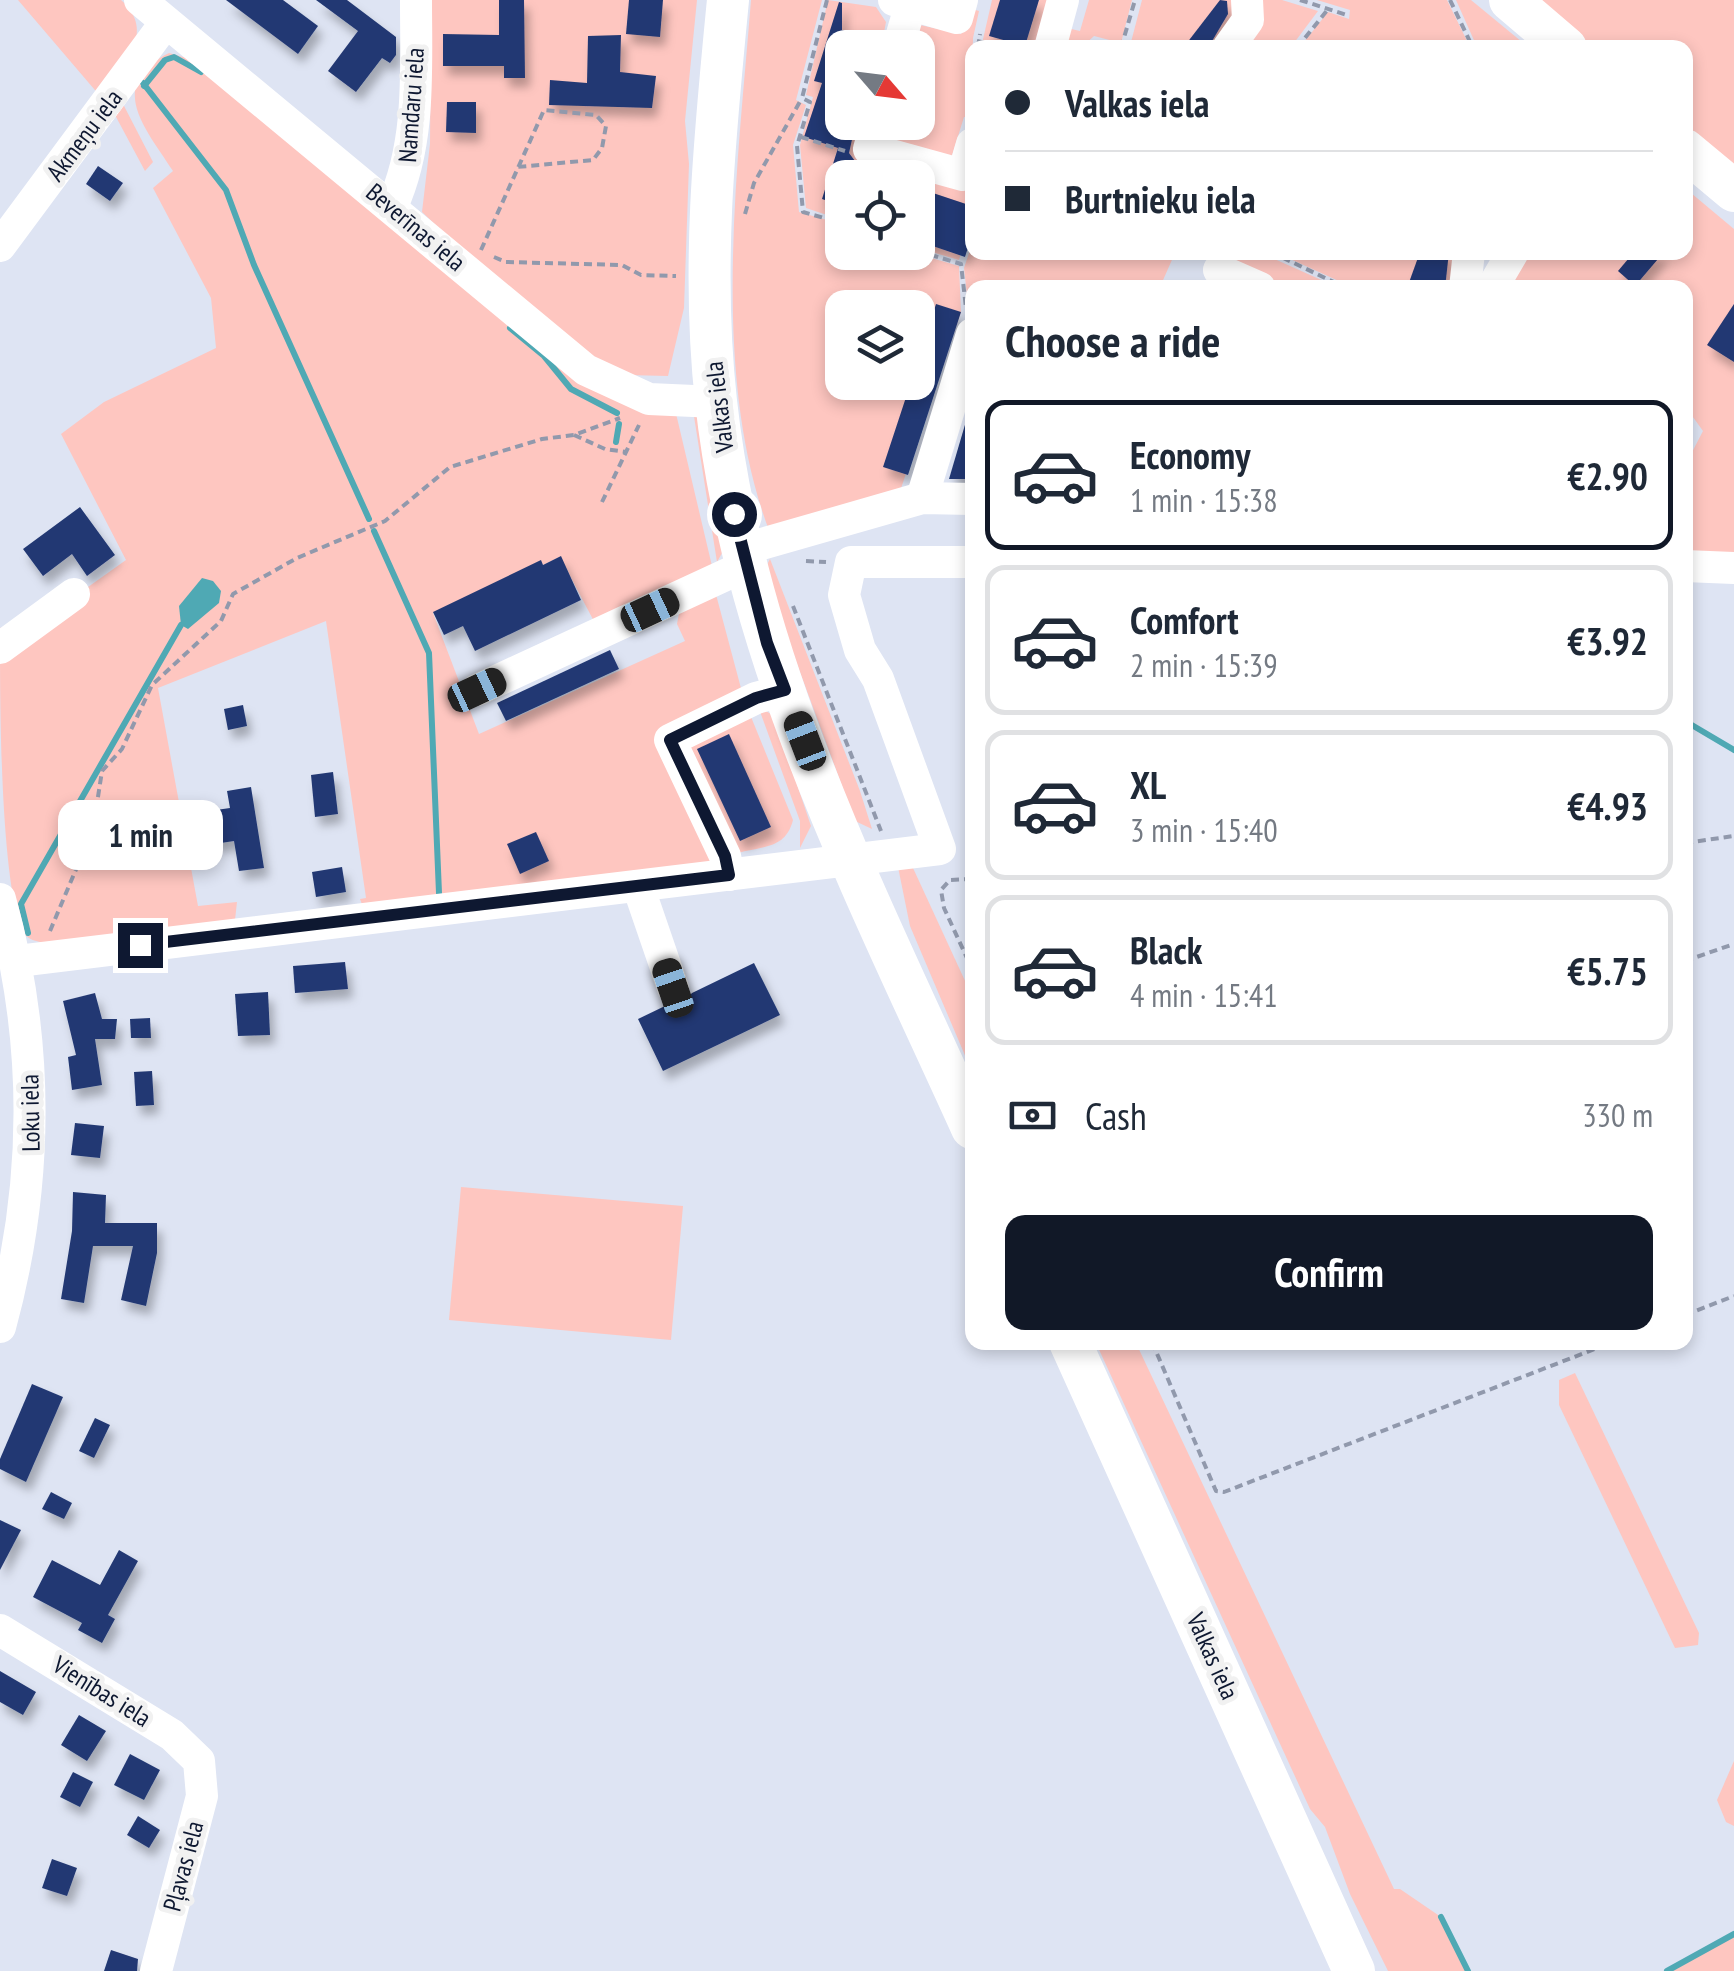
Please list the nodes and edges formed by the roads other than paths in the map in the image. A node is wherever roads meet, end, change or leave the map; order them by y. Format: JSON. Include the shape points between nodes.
{"nodes":[{"id":1,"x":140,"y":0,"type":"edge"},
{"id":2,"x":416,"y":0,"type":"edge"},
{"id":3,"x":728,"y":0,"type":"edge"},
{"id":4,"x":962,"y":0,"type":"edge"},
{"id":5,"x":1063,"y":0,"type":"edge"},
{"id":6,"x":1246,"y":0,"type":"edge"},
{"id":7,"x":1510,"y":0,"type":"edge"},
{"id":8,"x":906,"y":2,"type":"edge"},
{"id":9,"x":166,"y":22,"type":"junction"},
{"id":10,"x":901,"y":30,"type":"edge"},
{"id":11,"x":1052,"y":40,"type":"edge"},
{"id":12,"x":1234,"y":40,"type":"edge"},
{"id":13,"x":1557,"y":40,"type":"edge"},
{"id":14,"x":882,"y":140,"type":"edge"},
{"id":15,"x":1693,"y":157,"type":"edge"},
{"id":16,"x":965,"y":168,"type":"edge"},
{"id":17,"x":1734,"y":191,"type":"edge"},
{"id":18,"x":392,"y":206,"type":"junction"},
{"id":19,"x":0,"y":246,"type":"edge"},
{"id":20,"x":1220,"y":270,"type":"dead end"},
{"id":21,"x":1242,"y":280,"type":"edge"},
{"id":22,"x":965,"y":357,"type":"edge"},
{"id":23,"x":716,"y":402,"type":"junction"},
{"id":24,"x":922,"y":498,"type":"junction"},
{"id":25,"x":965,"y":499,"type":"edge"},
{"id":26,"x":744,"y":558,"type":"junction"},
{"id":27,"x":965,"y":562,"type":"edge"},
{"id":28,"x":1693,"y":566,"type":"edge"},
{"id":29,"x":1734,"y":568,"type":"edge"},
{"id":30,"x":74,"y":594,"type":"dead end"},
{"id":31,"x":0,"y":648,"type":"edge"},
{"id":32,"x":477,"y":690,"type":"dead end"},
{"id":33,"x":785,"y":690,"type":"junction"},
{"id":34,"x":851,"y":862,"type":"junction"},
{"id":35,"x":729,"y":875,"type":"junction"},
{"id":36,"x":638,"y":886,"type":"junction"},
{"id":37,"x":0,"y":899,"type":"edge"},
{"id":38,"x":26,"y":960,"type":"junction"},
{"id":39,"x":673,"y":988,"type":"dead end"},
{"id":40,"x":965,"y":1113,"type":"edge"},
{"id":41,"x":0,"y":1328,"type":"edge"},
{"id":42,"x":1074,"y":1350,"type":"edge"},
{"id":43,"x":0,"y":1630,"type":"edge"},
{"id":44,"x":198,"y":1761,"type":"joint"},
{"id":45,"x":156,"y":1971,"type":"edge"},
{"id":46,"x":1354,"y":1971,"type":"edge"}],
"edges":[{"from":1,"to":9,"type":"street","name":"Beverīnas iela"},
{"from":2,"to":18,"type":"street","name":"Namdaru iela","via":[[416,92],[405,177]]},
{"from":3,"to":23,"type":"main road","name":"Valkas iela","via":[[709,248]]},
{"from":4,"to":8,"type":"street","via":[[957,18]]},
{"from":5,"to":11,"type":"street"},
{"from":6,"to":12,"type":"street","via":[[1248,20]]},
{"from":7,"to":13,"type":"main road"},
{"from":8,"to":10,"type":"street"},
{"from":9,"to":18,"type":"street","name":"Beverīnas iela"},
{"from":9,"to":19,"type":"street","name":"Akmeņu iela"},
{"from":14,"to":16,"type":"street","via":[[963,175]]},
{"from":15,"to":17,"type":"main road"},
{"from":18,"to":23,"type":"street","name":"Beverīnas iela","via":[[476,262],[586,370],[649,399]]},
{"from":20,"to":21,"type":"street"},
{"from":22,"to":24,"type":"street"},
{"from":23,"to":26,"type":"main road","name":"Valkas iela"},
{"from":24,"to":25,"type":"street"},
{"from":24,"to":26,"type":"street"},
{"from":26,"to":32,"type":"street"},
{"from":26,"to":33,"type":"main road","name":"Valkas iela"},
{"from":27,"to":34,"type":"street","via":[[851,562],[844,595],[860,650],[878,679],[940,849]]},
{"from":28,"to":29,"type":"street"},
{"from":30,"to":31,"type":"street"},
{"from":33,"to":34,"type":"main road","name":"Valkas iela"},
{"from":33,"to":35,"type":"street","via":[[670,740]]},
{"from":34,"to":35,"type":"street"},
{"from":34,"to":40,"type":"main road","name":"Valkas iela"},
{"from":35,"to":36,"type":"street"},
{"from":36,"to":38,"type":"street"},
{"from":36,"to":39,"type":"street"},
{"from":37,"to":38,"type":"street","name":"Loku iela"},
{"from":38,"to":41,"type":"street","name":"Loku iela","via":[[31,1174]]},
{"from":42,"to":46,"type":"main road","name":"Valkas iela"},
{"from":43,"to":44,"type":"street","name":"Vienības iela","via":[[172,1735]]},
{"from":44,"to":45,"type":"street","name":"Pļavas iela","via":[[202,1796]]}]}
